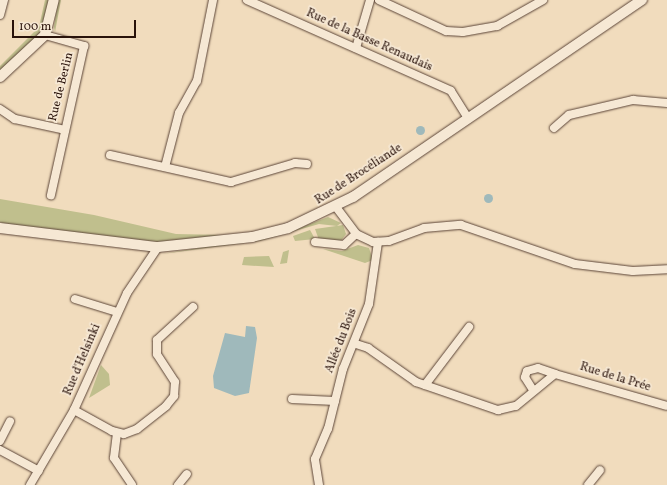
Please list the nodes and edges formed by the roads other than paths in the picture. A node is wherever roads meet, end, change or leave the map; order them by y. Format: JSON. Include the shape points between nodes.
{"nodes":[{"id":1,"x":4,"y":0,"type":"edge"},
{"id":2,"x":54,"y":0,"type":"edge"},
{"id":3,"x":213,"y":0,"type":"edge"},
{"id":4,"x":247,"y":0,"type":"edge"},
{"id":5,"x":370,"y":0,"type":"edge"},
{"id":6,"x":379,"y":0,"type":"edge"},
{"id":7,"x":543,"y":0,"type":"edge"},
{"id":8,"x":642,"y":0,"type":"edge"},
{"id":9,"x":0,"y":15,"type":"edge"},
{"id":10,"x":45,"y":36,"type":"junction"},
{"id":11,"x":356,"y":48,"type":"junction"},
{"id":12,"x":0,"y":77,"type":"edge"},
{"id":13,"x":667,"y":103,"type":"edge"},
{"id":14,"x":0,"y":109,"type":"edge"},
{"id":15,"x":468,"y":118,"type":"junction"},
{"id":16,"x":554,"y":128,"type":"dead end"},
{"id":17,"x":65,"y":130,"type":"junction"},
{"id":18,"x":110,"y":156,"type":"dead end"},
{"id":19,"x":307,"y":164,"type":"dead end"},
{"id":20,"x":165,"y":167,"type":"junction"},
{"id":21,"x":51,"y":195,"type":"dead end"},
{"id":22,"x":336,"y":207,"type":"junction"},
{"id":23,"x":0,"y":228,"type":"edge"},
{"id":24,"x":356,"y":234,"type":"junction"},
{"id":25,"x":315,"y":242,"type":"dead end"},
{"id":26,"x":378,"y":242,"type":"junction"},
{"id":27,"x":158,"y":247,"type":"junction"},
{"id":28,"x":667,"y":269,"type":"edge"},
{"id":29,"x":75,"y":299,"type":"dead end"},
{"id":30,"x":193,"y":307,"type":"dead end"},
{"id":31,"x":117,"y":312,"type":"junction"},
{"id":32,"x":469,"y":327,"type":"dead end"},
{"id":33,"x":356,"y":344,"type":"junction"},
{"id":34,"x":555,"y":374,"type":"junction"},
{"id":35,"x":425,"y":385,"type":"junction"},
{"id":36,"x":533,"y":390,"type":"junction"},
{"id":37,"x":292,"y":399,"type":"dead end"},
{"id":38,"x":335,"y":402,"type":"junction"},
{"id":39,"x":667,"y":406,"type":"edge"},
{"id":40,"x":74,"y":410,"type":"junction"},
{"id":41,"x":10,"y":421,"type":"dead end"},
{"id":42,"x":117,"y":433,"type":"junction"},
{"id":43,"x":0,"y":441,"type":"edge"},
{"id":44,"x":0,"y":450,"type":"edge"},
{"id":45,"x":600,"y":470,"type":"dead end"},
{"id":46,"x":39,"y":471,"type":"junction"},
{"id":47,"x":187,"y":474,"type":"dead end"},
{"id":48,"x":128,"y":484,"type":"edge"},
{"id":49,"x":30,"y":485,"type":"edge"},
{"id":50,"x":178,"y":485,"type":"edge"},
{"id":51,"x":320,"y":485,"type":"edge"},
{"id":52,"x":588,"y":485,"type":"edge"}],
"edges":[{"from":1,"to":9,"type":"street"},
{"from":2,"to":10,"type":"street"},
{"from":3,"to":20,"type":"street","via":[[197,81],[179,113]]},
{"from":4,"to":11,"type":"street","name":"Rue de la Basse Renaudais"},
{"from":5,"to":11,"type":"street"},
{"from":6,"to":7,"type":"street","via":[[446,31],[463,32],[496,26]]},
{"from":8,"to":15,"type":"street","name":"Rue de Brocéliande"},
{"from":10,"to":12,"type":"street"},
{"from":10,"to":17,"type":"street","name":"Rue de Berlin","via":[[84,46]]},
{"from":11,"to":15,"type":"street","name":"Rue de la Basse Renaudais","via":[[451,91]]},
{"from":13,"to":16,"type":"street","via":[[633,100],[569,115]]},
{"from":14,"to":17,"type":"street","name":"Rue de Berlin","via":[[15,120]]},
{"from":15,"to":22,"type":"street","name":"Rue de Brocéliande"},
{"from":17,"to":21,"type":"street"},
{"from":18,"to":20,"type":"street"},
{"from":19,"to":20,"type":"street","via":[[295,163],[231,182]]},
{"from":22,"to":24,"type":"street"},
{"from":22,"to":27,"type":"street","name":"Rue de Brocéliande","via":[[306,222],[266,234]]},
{"from":23,"to":27,"type":"street","name":"Rue de Brocéliande"},
{"from":24,"to":25,"type":"street","via":[[344,245]]},
{"from":24,"to":26,"type":"street"},
{"from":26,"to":28,"type":"street","via":[[424,228],[461,225],[575,264],[610,269]]},
{"from":26,"to":33,"type":"street","name":"Allée du Bois","via":[[373,288]]},
{"from":27,"to":31,"type":"street","name":"Rue d'Helsinki"},
{"from":29,"to":31,"type":"street"},
{"from":30,"to":42,"type":"street","via":[[156,340],[157,354],[176,382],[172,399],[137,429]]},
{"from":31,"to":40,"type":"street","name":"Rue d'Helsinki"},
{"from":32,"to":35,"type":"street"},
{"from":33,"to":35,"type":"street"},
{"from":33,"to":38,"type":"street","name":"Allée du Bois","via":[[344,369]]},
{"from":34,"to":36,"type":"street"},
{"from":34,"to":36,"type":"street","name":"Rue de la Prée","via":[[538,368],[526,371],[526,377]]},
{"from":34,"to":39,"type":"street","name":"Rue de la Prée"},
{"from":35,"to":36,"type":"street","via":[[498,410],[516,406]]},
{"from":37,"to":38,"type":"street"},
{"from":38,"to":51,"type":"street","name":"Allée du Bois","via":[[315,459]]},
{"from":40,"to":42,"type":"street"},
{"from":40,"to":46,"type":"street","name":"Rue d'Helsinki"},
{"from":41,"to":43,"type":"street"},
{"from":42,"to":48,"type":"street","via":[[114,458]]},
{"from":44,"to":46,"type":"street"},
{"from":45,"to":52,"type":"street"},
{"from":46,"to":49,"type":"street","name":"Rue d'Helsinki"},
{"from":47,"to":50,"type":"street"}]}
